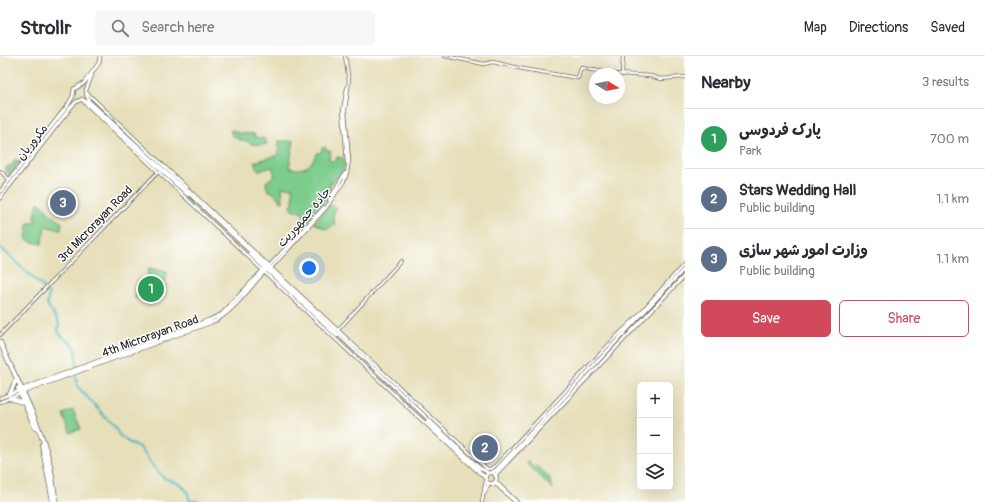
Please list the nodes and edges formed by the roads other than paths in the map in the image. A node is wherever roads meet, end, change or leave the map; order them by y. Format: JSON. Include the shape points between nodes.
{"nodes":[{"id":1,"x":101,"y":56,"type":"edge"},
{"id":2,"x":344,"y":56,"type":"edge"},
{"id":3,"x":445,"y":56,"type":"edge"},
{"id":4,"x":623,"y":56,"type":"edge"},
{"id":5,"x":620,"y":68,"type":"edge"},
{"id":6,"x":589,"y":69,"type":"edge"},
{"id":7,"x":625,"y":74,"type":"edge"},
{"id":8,"x":685,"y":77,"type":"edge"},
{"id":9,"x":78,"y":86,"type":"junction"},
{"id":10,"x":86,"y":92,"type":"junction"},
{"id":11,"x":73,"y":95,"type":"junction"},
{"id":12,"x":81,"y":99,"type":"junction"},
{"id":13,"x":0,"y":171,"type":"edge"},
{"id":14,"x":158,"y":172,"type":"junction"},
{"id":15,"x":10,"y":180,"type":"junction"},
{"id":16,"x":0,"y":192,"type":"edge"},
{"id":17,"x":0,"y":198,"type":"edge"},
{"id":18,"x":401,"y":261,"type":"dead end"},
{"id":19,"x":685,"y":264,"type":"edge"},
{"id":20,"x":267,"y":268,"type":"junction"},
{"id":21,"x":685,"y":268,"type":"edge"},
{"id":22,"x":685,"y":275,"type":"edge"},
{"id":23,"x":636,"y":323,"type":"junction"},
{"id":24,"x":338,"y":330,"type":"junction"},
{"id":25,"x":0,"y":335,"type":"edge"},
{"id":26,"x":0,"y":342,"type":"edge"},
{"id":27,"x":0,"y":348,"type":"edge"},
{"id":28,"x":15,"y":382,"type":"junction"},
{"id":29,"x":21,"y":391,"type":"junction"},
{"id":30,"x":10,"y":396,"type":"junction"},
{"id":31,"x":0,"y":398,"type":"edge"},
{"id":32,"x":0,"y":402,"type":"edge"},
{"id":33,"x":24,"y":403,"type":"junction"},
{"id":34,"x":550,"y":409,"type":"junction"},
{"id":35,"x":489,"y":472,"type":"junction"},
{"id":36,"x":495,"y":476,"type":"junction"},
{"id":37,"x":489,"y":481,"type":"junction"},
{"id":38,"x":486,"y":488,"type":"junction"},
{"id":39,"x":503,"y":491,"type":"junction"},
{"id":40,"x":54,"y":502,"type":"edge"},
{"id":41,"x":482,"y":502,"type":"edge"},
{"id":42,"x":516,"y":502,"type":"edge"}],
"edges":[{"from":1,"to":9,"type":"main road","via":[[99,63]]},
{"from":1,"to":10,"type":"main road","via":[[101,63],[90,78]]},
{"from":2,"to":20,"type":"main road","name":"جاده جمهوریت","via":[[349,81],[345,110],[349,164],[344,181],[326,208]]},
{"from":3,"to":6,"type":"main road","via":[[578,78],[581,68]]},
{"from":4,"to":5,"type":"main road"},
{"from":7,"to":8,"type":"main road","via":[[660,79]]},
{"from":9,"to":10,"type":"main road"},
{"from":9,"to":11,"type":"main road","via":[[74,89]]},
{"from":10,"to":12,"type":"main road"},
{"from":10,"to":20,"type":"main road","via":[[90,101]]},
{"from":11,"to":12,"type":"main road"},
{"from":11,"to":15,"type":"main road"},
{"from":12,"to":14,"type":"main road"},
{"from":12,"to":17,"type":"main road","name":"مکروریان","via":[[71,107]]},
{"from":12,"to":20,"type":"main road","via":[[88,102]]},
{"from":13,"to":15,"type":"main road"},
{"from":14,"to":20,"type":"main road"},
{"from":14,"to":25,"type":"main road","name":"3rd Microrayan Road"},
{"from":15,"to":16,"type":"main road"},
{"from":18,"to":24,"type":"main road"},
{"from":19,"to":34,"type":"main road"},
{"from":20,"to":24,"type":"main road"},
{"from":20,"to":29,"type":"main road","name":"4th Microrayan Road","via":[[222,314],[181,333]]},
{"from":20,"to":35,"type":"main road","via":[[480,468]]},
{"from":20,"to":37,"type":"main road"},
{"from":21,"to":23,"type":"main road"},
{"from":22,"to":23,"type":"main road","via":[[660,303]]},
{"from":23,"to":34,"type":"main road"},
{"from":23,"to":36,"type":"main road"},
{"from":24,"to":35,"type":"main road"},
{"from":26,"to":29,"type":"highway"},
{"from":27,"to":28,"type":"highway"},
{"from":28,"to":29,"type":"highway"},
{"from":28,"to":30,"type":"highway"},
{"from":29,"to":30,"type":"main road"},
{"from":29,"to":33,"type":"highway"},
{"from":29,"to":40,"type":"highway","via":[[48,454]]},
{"from":30,"to":31,"type":"main road"},
{"from":30,"to":32,"type":"main road"},
{"from":30,"to":33,"type":"highway"},
{"from":33,"to":40,"type":"highway","via":[[43,450]]},
{"from":34,"to":35,"type":"main road","via":[[496,470]]},
{"from":35,"to":36,"type":"main road"},
{"from":35,"to":37,"type":"main road"},
{"from":36,"to":37,"type":"main road"},
{"from":37,"to":38,"type":"main road"},
{"from":37,"to":39,"type":"main road"},
{"from":37,"to":41,"type":"main road","via":[[484,485]]},
{"from":37,"to":42,"type":"main road"},
{"from":38,"to":39,"type":"main road","via":[[494,485]]},
{"from":38,"to":41,"type":"main road"},
{"from":39,"to":42,"type":"main road"}]}
